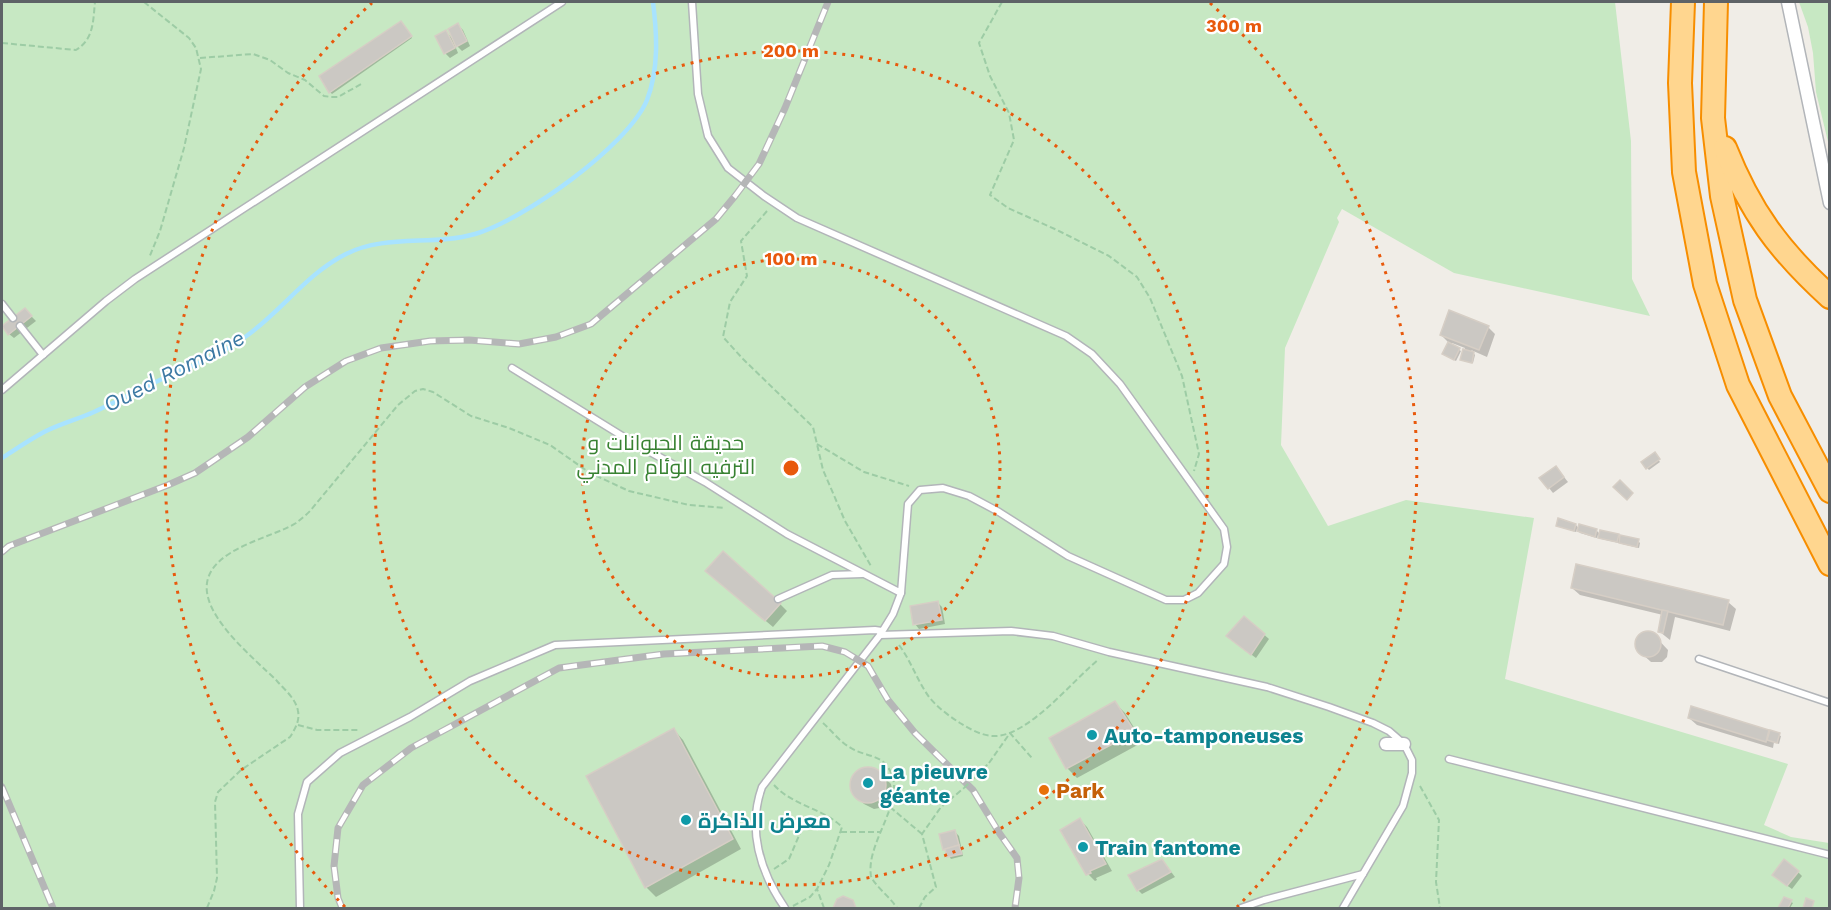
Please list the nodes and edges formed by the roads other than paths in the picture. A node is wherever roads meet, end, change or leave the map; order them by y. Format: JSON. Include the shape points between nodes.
{"nodes":[{"id":1,"x":562,"y":2,"type":"edge"},
{"id":2,"x":692,"y":2,"type":"edge"},
{"id":3,"x":1683,"y":2,"type":"edge"},
{"id":4,"x":1716,"y":2,"type":"edge"},
{"id":5,"x":1788,"y":2,"type":"edge"},
{"id":6,"x":1713,"y":118,"type":"junction"},
{"id":7,"x":1830,"y":203,"type":"edge"},
{"id":8,"x":1829,"y":296,"type":"edge"},
{"id":9,"x":2,"y":304,"type":"edge"},
{"id":10,"x":13,"y":318,"type":"dead end"},
{"id":11,"x":20,"y":326,"type":"dead end"},
{"id":12,"x":43,"y":354,"type":"junction"},
{"id":13,"x":512,"y":368,"type":"dead end"},
{"id":14,"x":2,"y":390,"type":"edge"},
{"id":15,"x":1830,"y":491,"type":"edge"},
{"id":16,"x":1830,"y":564,"type":"edge"},
{"id":17,"x":862,"y":574,"type":"junction"},
{"id":18,"x":901,"y":593,"type":"junction"},
{"id":19,"x":778,"y":599,"type":"dead end"},
{"id":20,"x":881,"y":633,"type":"junction"},
{"id":21,"x":1699,"y":659,"type":"dead end"},
{"id":22,"x":1830,"y":703,"type":"edge"},
{"id":23,"x":1386,"y":744,"type":"dead end"},
{"id":24,"x":1404,"y":744,"type":"junction"},
{"id":25,"x":1449,"y":759,"type":"dead end"},
{"id":26,"x":1830,"y":855,"type":"edge"},
{"id":27,"x":1363,"y":874,"type":"junction"},
{"id":28,"x":300,"y":909,"type":"edge"},
{"id":29,"x":787,"y":909,"type":"edge"},
{"id":30,"x":1241,"y":909,"type":"edge"},
{"id":31,"x":1343,"y":909,"type":"edge"}],
"edges":[{"from":1,"to":12,"type":"lane","via":[[139,277]]},
{"from":2,"to":18,"type":"lane","via":[[698,94],[708,136],[728,168],[797,218],[1066,336],[1092,354],[1120,384],[1224,529],[1224,564],[1198,593],[1184,600],[1166,600],[1068,556],[969,495],[943,488],[920,490],[908,504]]},
{"from":3,"to":16,"type":"highway","via":[[1680,83],[1684,172],[1705,284],[1738,384]]},
{"from":4,"to":6,"type":"highway"},
{"from":5,"to":7,"type":"street"},
{"from":6,"to":8,"type":"highway","via":[[1757,216],[1795,265]]},
{"from":6,"to":15,"type":"highway","via":[[1722,196],[1745,300],[1780,396]]},
{"from":9,"to":10,"type":"lane"},
{"from":11,"to":12,"type":"lane"},
{"from":12,"to":14,"type":"lane"},
{"from":13,"to":17,"type":"lane","via":[[787,534]]},
{"from":17,"to":18,"type":"lane"},
{"from":17,"to":19,"type":"lane","via":[[832,576]]},
{"from":18,"to":20,"type":"lane"},
{"from":20,"to":24,"type":"lane","via":[[1011,631],[1053,636],[1267,687],[1373,723]]},
{"from":20,"to":28,"type":"lane","via":[[864,630],[555,645],[470,681],[340,753],[307,783],[298,814]]},
{"from":20,"to":29,"type":"lane","via":[[762,787],[756,802],[758,852]]},
{"from":21,"to":22,"type":"lane"},
{"from":23,"to":24,"type":"street"},
{"from":24,"to":27,"type":"lane","via":[[1412,760],[1412,773],[1403,806]]},
{"from":25,"to":26,"type":"lane"},
{"from":27,"to":30,"type":"lane"},
{"from":27,"to":31,"type":"lane"}]}
